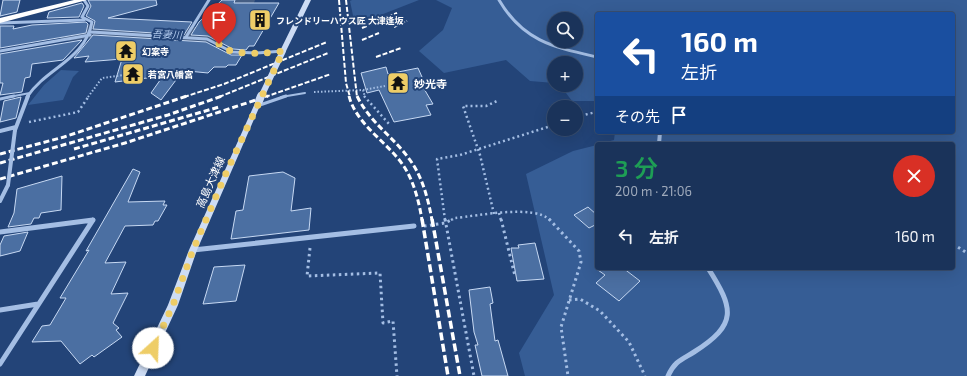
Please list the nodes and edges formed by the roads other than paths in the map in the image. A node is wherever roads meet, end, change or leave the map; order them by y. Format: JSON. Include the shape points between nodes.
{"nodes":[{"id":1,"x":83,"y":0,"type":"edge"},
{"id":2,"x":209,"y":0,"type":"edge"},
{"id":3,"x":308,"y":0,"type":"edge"},
{"id":4,"x":499,"y":0,"type":"edge"},
{"id":5,"x":85,"y":20,"type":"junction"},
{"id":6,"x":0,"y":22,"type":"edge"},
{"id":7,"x":91,"y":32,"type":"junction"},
{"id":8,"x":186,"y":36,"type":"junction"},
{"id":9,"x":0,"y":51,"type":"edge"},
{"id":10,"x":283,"y":51,"type":"junction"},
{"id":11,"x":595,"y":56,"type":"edge"},
{"id":12,"x":30,"y":92,"type":"junction"},
{"id":13,"x":305,"y":93,"type":"road end"},
{"id":14,"x":0,"y":99,"type":"edge"},
{"id":15,"x":258,"y":104,"type":"junction"},
{"id":16,"x":15,"y":129,"type":"junction"},
{"id":17,"x":0,"y":131,"type":"edge"},
{"id":18,"x":0,"y":200,"type":"edge"},
{"id":19,"x":414,"y":226,"type":"road end"},
{"id":20,"x":0,"y":232,"type":"edge"},
{"id":21,"x":193,"y":250,"type":"junction"},
{"id":22,"x":709,"y":270,"type":"edge"},
{"id":23,"x":38,"y":304,"type":"junction"},
{"id":24,"x":0,"y":310,"type":"edge"},
{"id":25,"x":0,"y":364,"type":"edge"},
{"id":26,"x":139,"y":376,"type":"edge"},
{"id":27,"x":668,"y":376,"type":"edge"}],
"edges":[{"from":1,"to":5,"type":"street","via":[[88,6],[82,17]]},
{"from":1,"to":6,"type":"highway"},
{"from":2,"to":8,"type":"street"},
{"from":3,"to":10,"type":"main road","name":"高島大津線"},
{"from":4,"to":11,"type":"street","via":[[506,14],[532,37]]},
{"from":5,"to":6,"type":"street"},
{"from":5,"to":7,"type":"street","via":[[92,22]]},
{"from":7,"to":8,"type":"street"},
{"from":7,"to":9,"type":"street"},
{"from":7,"to":12,"type":"street","via":[[77,52]]},
{"from":8,"to":10,"type":"street","via":[[206,39],[232,52]]},
{"from":10,"to":15,"type":"main road","name":"高島大津線","bridge":true},
{"from":12,"to":14,"type":"lane"},
{"from":12,"to":16,"type":"street"},
{"from":13,"to":15,"type":"lane"},
{"from":15,"to":21,"type":"main road","name":"高島大津線"},
{"from":16,"to":17,"type":"street"},
{"from":16,"to":18,"type":"street","bridge":true,"via":[[8,184]]},
{"from":19,"to":21,"type":"street"},
{"from":20,"to":23,"type":"street","via":[[93,220]]},
{"from":21,"to":26,"type":"main road","name":"高島大津線","via":[[173,305]]},
{"from":22,"to":27,"type":"street","via":[[723,291],[729,310],[724,326],[713,340],[673,365]]},
{"from":23,"to":24,"type":"street"},
{"from":23,"to":25,"type":"street"}]}
